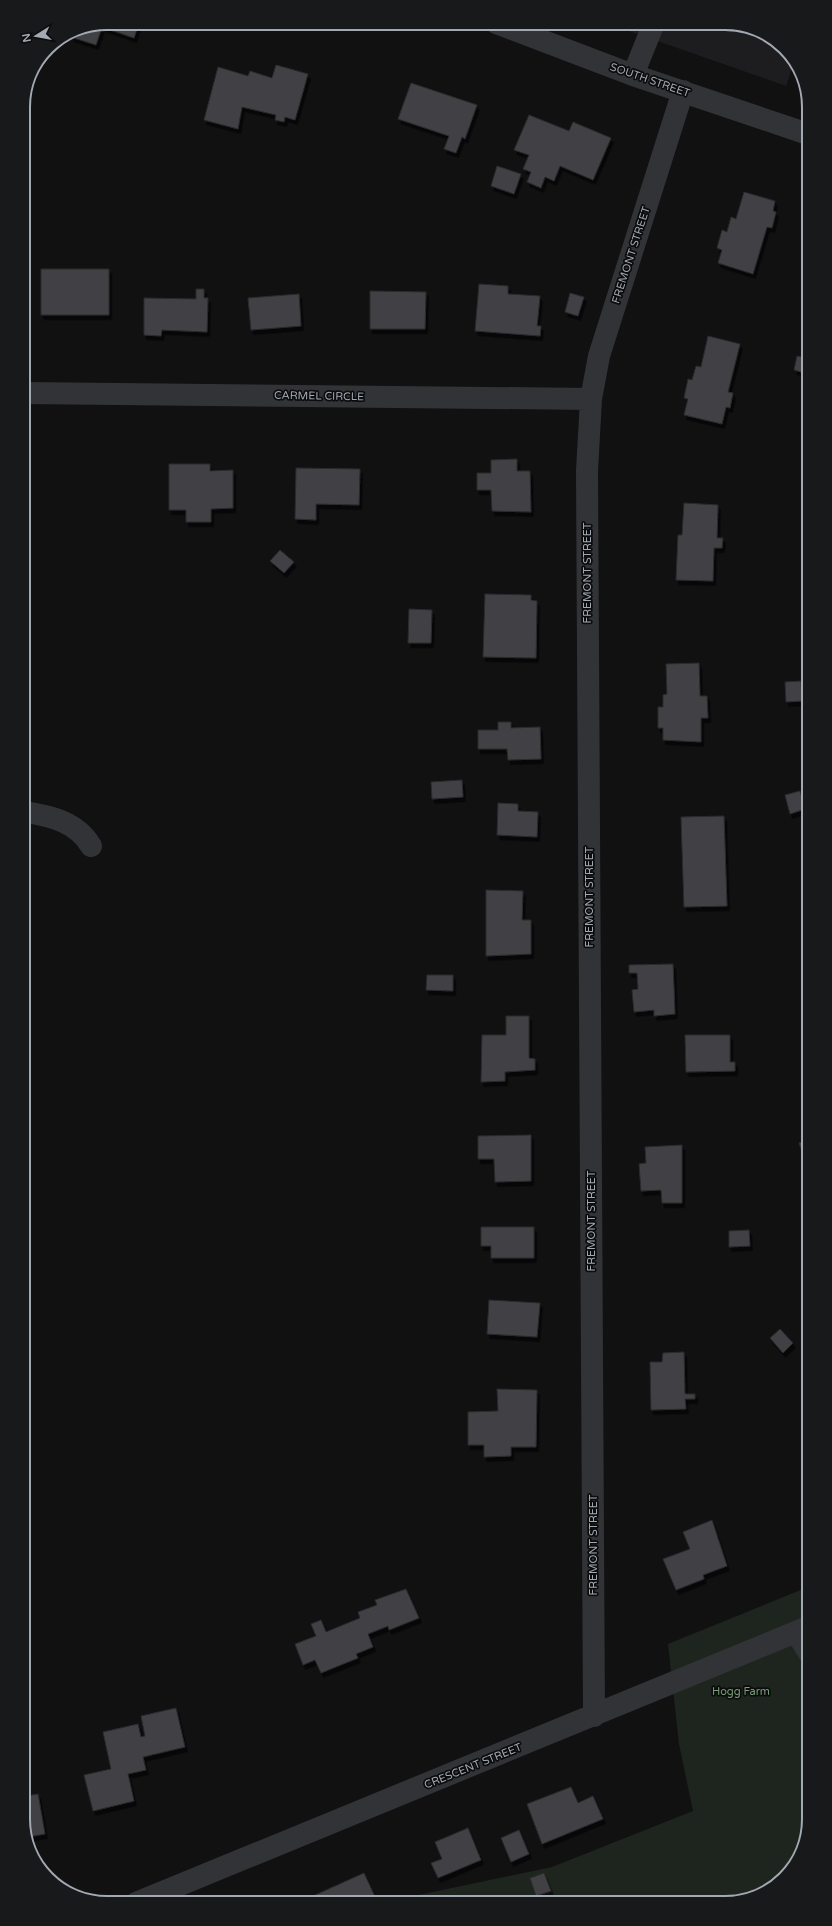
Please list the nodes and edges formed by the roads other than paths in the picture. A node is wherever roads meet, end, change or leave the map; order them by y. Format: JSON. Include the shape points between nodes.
{"nodes":[{"id":1,"x":514,"y":30,"type":"edge"},
{"id":2,"x":651,"y":30,"type":"edge"},
{"id":3,"x":633,"y":75,"type":"junction"},
{"id":4,"x":683,"y":91,"type":"junction"},
{"id":5,"x":802,"y":132,"type":"edge"},
{"id":6,"x":30,"y":385,"type":"edge"},
{"id":7,"x":30,"y":393,"type":"edge"},
{"id":8,"x":48,"y":394,"type":"junction"},
{"id":9,"x":591,"y":399,"type":"junction"},
{"id":10,"x":30,"y":813,"type":"edge"},
{"id":11,"x":91,"y":846,"type":"dead end"},
{"id":12,"x":802,"y":1630,"type":"edge"},
{"id":13,"x":594,"y":1716,"type":"junction"},
{"id":14,"x":153,"y":1896,"type":"edge"}],
"edges":[{"from":1,"to":3,"type":"street","name":"SOUTH STREET"},
{"from":2,"to":3,"type":"street"},
{"from":3,"to":4,"type":"street","name":"SOUTH STREET"},
{"from":4,"to":5,"type":"street","name":"SOUTH STREET"},
{"from":4,"to":9,"type":"street","name":"FREMONT STREET","via":[[599,356]]},
{"from":6,"to":8,"type":"street","name":"CARMEL CIRCLE"},
{"from":7,"to":8,"type":"street","name":"CARMEL CIRCLE"},
{"from":8,"to":9,"type":"street","name":"CARMEL CIRCLE"},
{"from":9,"to":13,"type":"street","name":"FREMONT STREET","via":[[587,471]]},
{"from":10,"to":11,"type":"street","via":[[52,817],[76,828]]},
{"from":12,"to":13,"type":"street","name":"CRESCENT STREET"},
{"from":13,"to":14,"type":"street","name":"CRESCENT STREET"}]}
